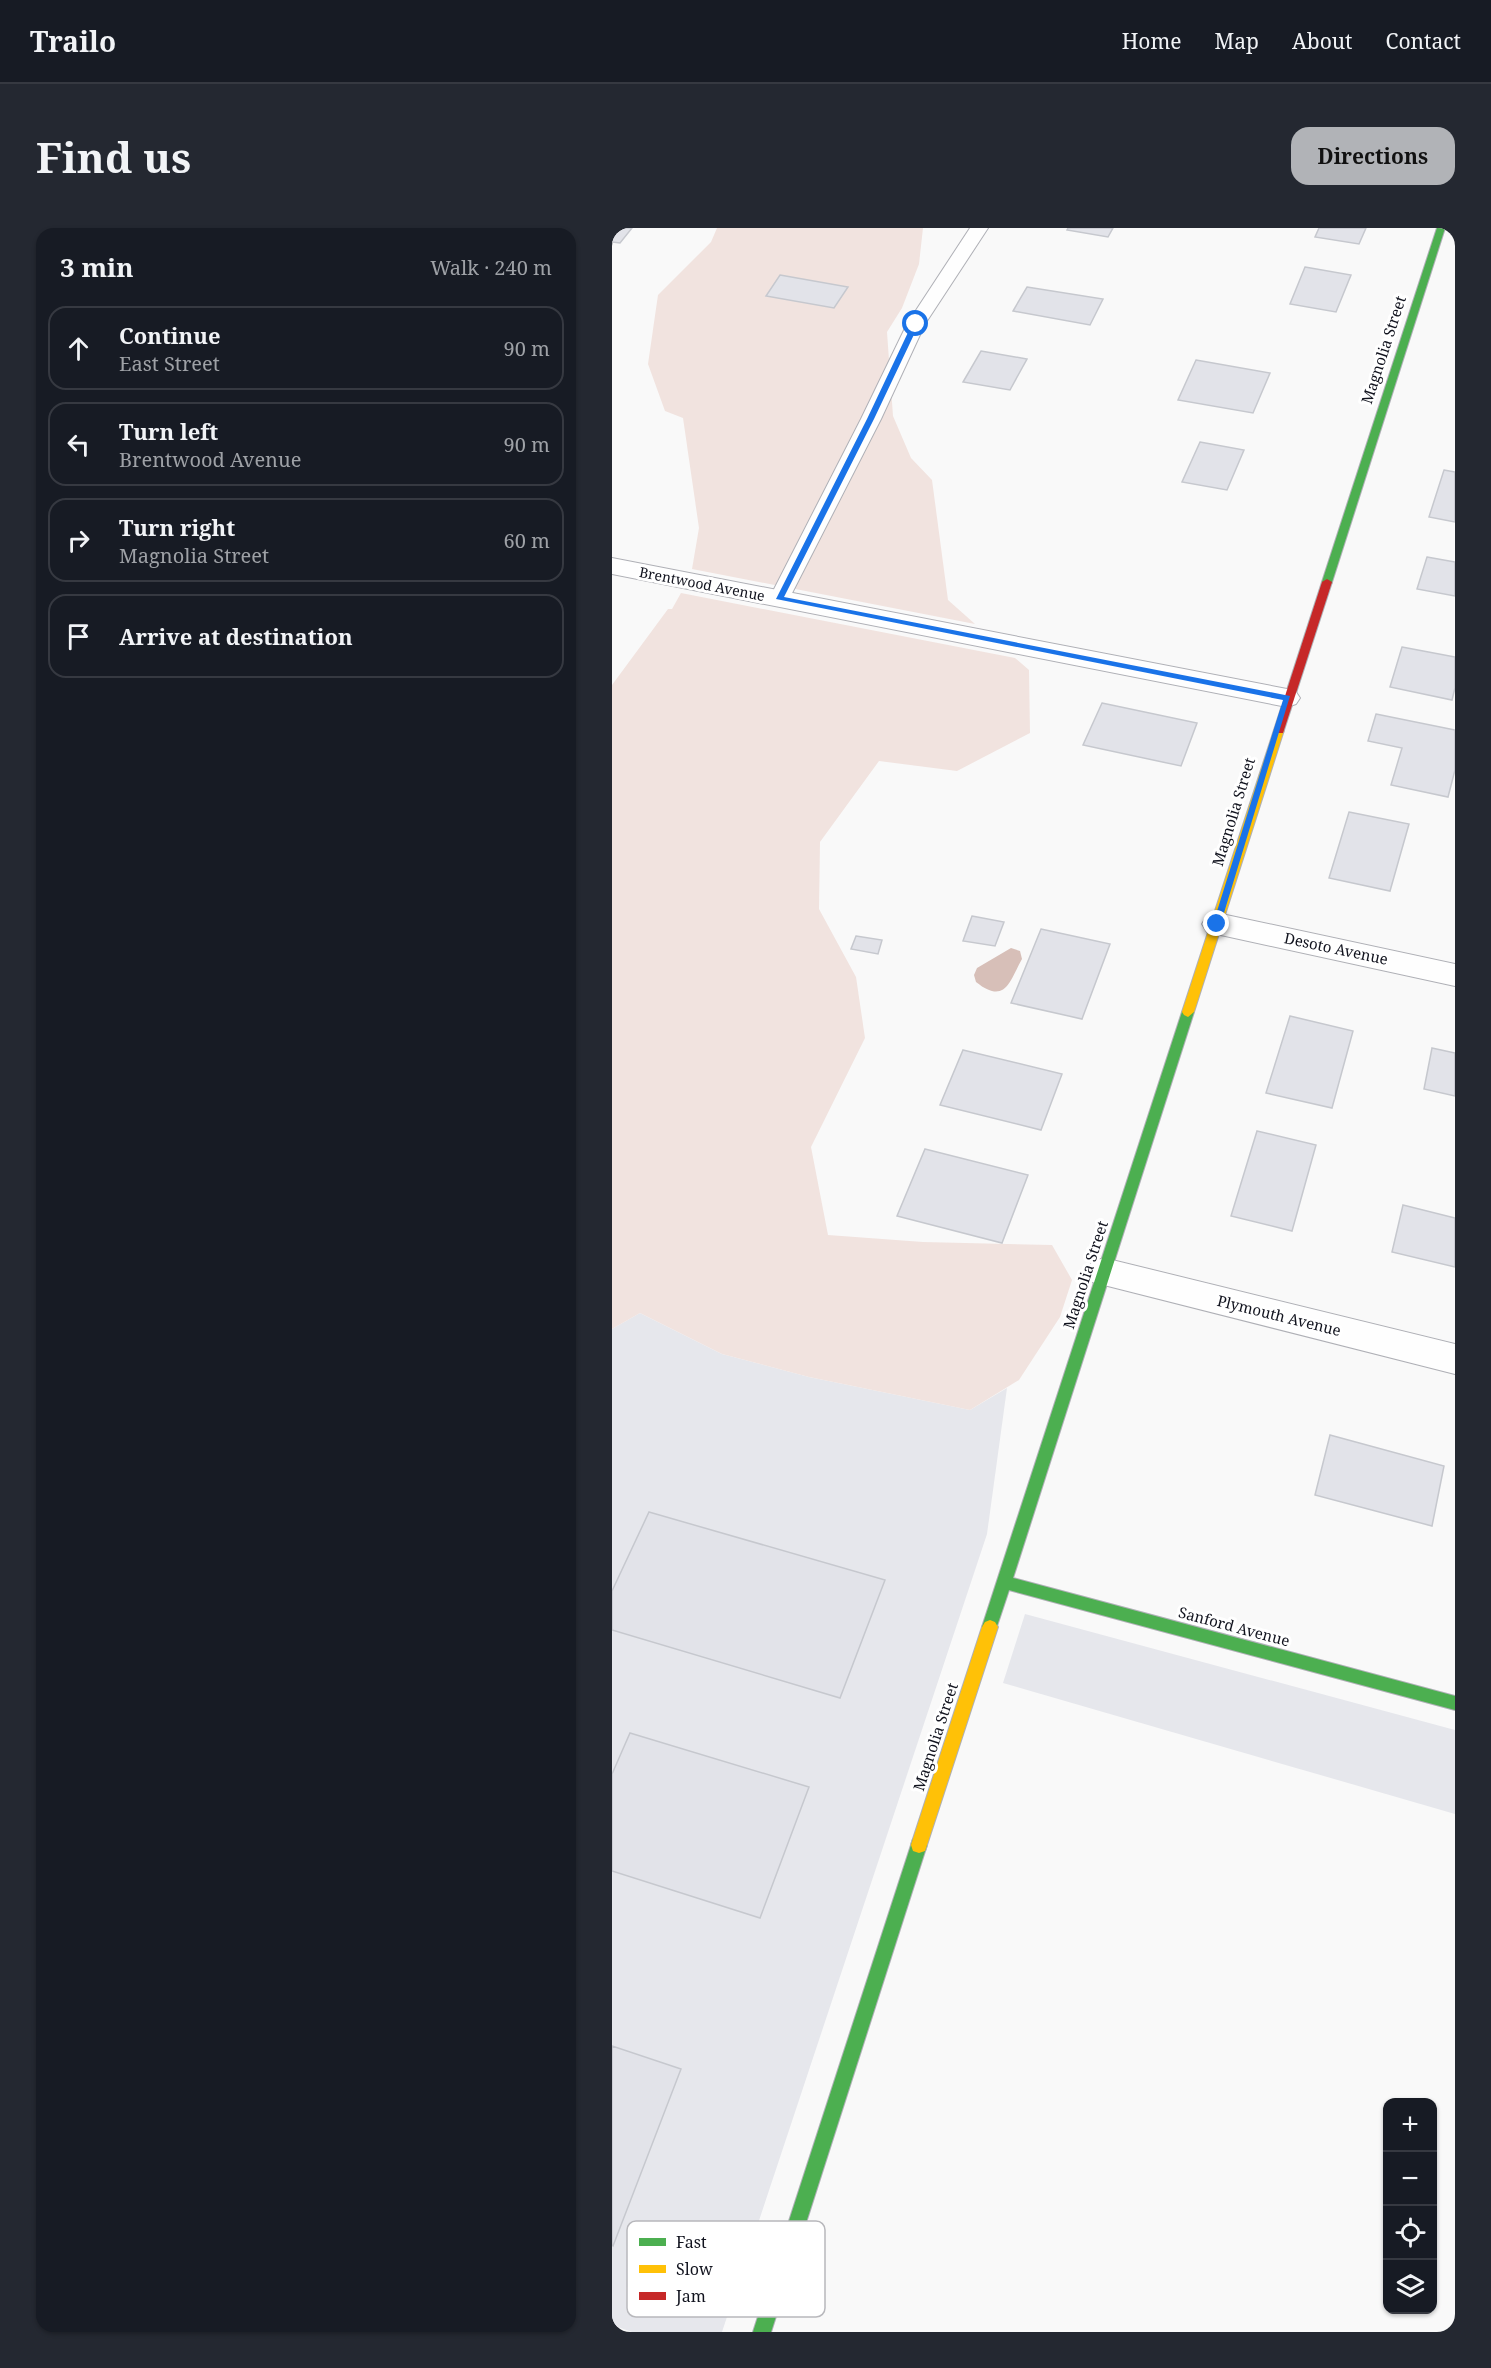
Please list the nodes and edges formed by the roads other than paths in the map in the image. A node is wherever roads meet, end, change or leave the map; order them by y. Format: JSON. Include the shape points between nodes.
{"nodes":[{"id":1,"x":979,"y":228,"type":"edge"},
{"id":2,"x":1441,"y":228,"type":"edge"},
{"id":3,"x":612,"y":566,"type":"edge"},
{"id":4,"x":779,"y":599,"type":"junction"},
{"id":5,"x":1287,"y":698,"type":"junction"},
{"id":6,"x":1217,"y":924,"type":"junction"},
{"id":7,"x":1455,"y":975,"type":"edge"},
{"id":8,"x":1104,"y":1272,"type":"junction"},
{"id":9,"x":1455,"y":1359,"type":"edge"},
{"id":10,"x":1004,"y":1582,"type":"junction"},
{"id":11,"x":1455,"y":1703,"type":"edge"},
{"id":12,"x":798,"y":2221,"type":"edge"},
{"id":13,"x":767,"y":2317,"type":"edge"},
{"id":14,"x":762,"y":2332,"type":"edge"}],
"edges":[{"from":1,"to":4,"type":"lane","via":[[916,324]]},
{"from":2,"to":5,"type":"street","name":"Magnolia Street"},
{"from":3,"to":4,"type":"street","name":"Brentwood Avenue"},
{"from":4,"to":5,"type":"street","name":"Brentwood Avenue"},
{"from":5,"to":6,"type":"street","name":"Magnolia Street"},
{"from":6,"to":7,"type":"street","name":"Desoto Avenue"},
{"from":6,"to":8,"type":"street","name":"Magnolia Street"},
{"from":8,"to":9,"type":"street","name":"Plymouth Avenue"},
{"from":8,"to":10,"type":"street","name":"Magnolia Street"},
{"from":10,"to":11,"type":"street","name":"Sanford Avenue"},
{"from":10,"to":12,"type":"street","name":"Magnolia Street"},
{"from":13,"to":14,"type":"street","name":"Magnolia Street"}]}
